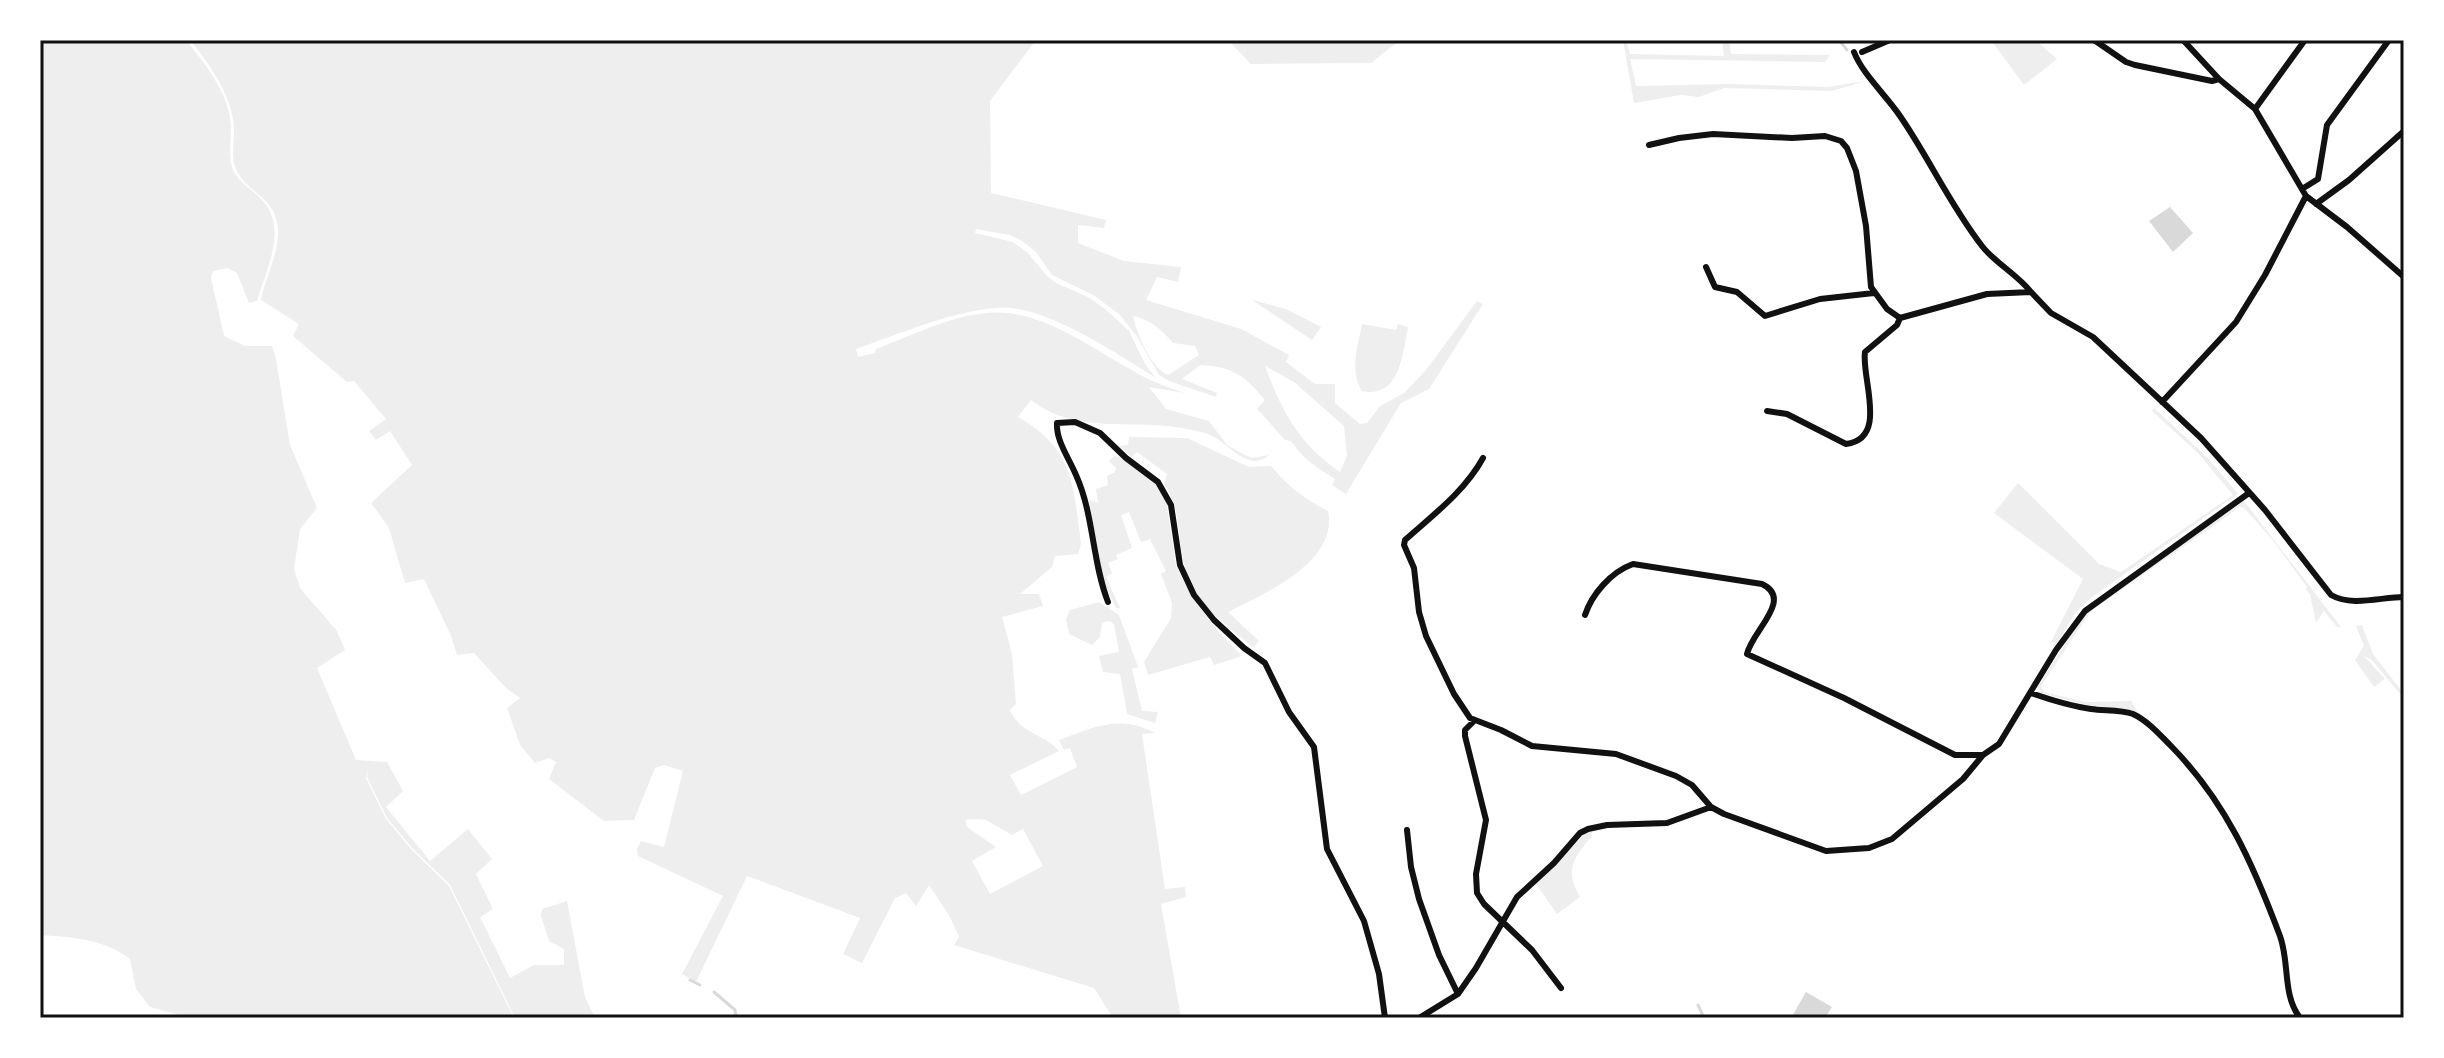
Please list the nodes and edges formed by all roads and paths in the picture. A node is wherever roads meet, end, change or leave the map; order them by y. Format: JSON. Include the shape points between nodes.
{"nodes":[{"id":1,"x":1890,"y":40,"type":"edge"},
{"id":2,"x":2094,"y":40,"type":"edge"},
{"id":3,"x":2183,"y":40,"type":"edge"},
{"id":4,"x":2305,"y":40,"type":"edge"},
{"id":5,"x":2389,"y":40,"type":"edge"},
{"id":6,"x":2219,"y":79,"type":"junction"},
{"id":7,"x":2255,"y":109,"type":"junction"},
{"id":8,"x":2404,"y":131,"type":"edge"},
{"id":9,"x":1649,"y":145,"type":"dead end"},
{"id":10,"x":2304,"y":193,"type":"junction"},
{"id":11,"x":2316,"y":204,"type":"junction"},
{"id":12,"x":1706,"y":267,"type":"dead end"},
{"id":13,"x":2404,"y":277,"type":"edge"},
{"id":14,"x":2031,"y":292,"type":"junction"},
{"id":15,"x":1874,"y":293,"type":"junction"},
{"id":16,"x":1900,"y":318,"type":"junction"},
{"id":17,"x":2162,"y":402,"type":"junction"},
{"id":18,"x":1767,"y":411,"type":"dead end"},
{"id":19,"x":1483,"y":458,"type":"dead end"},
{"id":20,"x":2249,"y":493,"type":"junction"},
{"id":21,"x":2404,"y":596,"type":"edge"},
{"id":22,"x":1108,"y":602,"type":"dead end"},
{"id":23,"x":1585,"y":615,"type":"dead end"},
{"id":24,"x":2031,"y":693,"type":"junction"},
{"id":25,"x":1474,"y":721,"type":"junction"},
{"id":26,"x":1983,"y":755,"type":"junction"},
{"id":27,"x":1711,"y":807,"type":"junction"},
{"id":28,"x":1407,"y":830,"type":"dead end"},
{"id":29,"x":1505,"y":921,"type":"junction"},
{"id":30,"x":1561,"y":988,"type":"dead end"},
{"id":31,"x":1458,"y":994,"type":"junction"},
{"id":32,"x":1385,"y":1018,"type":"edge"},
{"id":33,"x":1419,"y":1018,"type":"edge"},
{"id":34,"x":2300,"y":1018,"type":"edge"}],
"edges":[{"from":1,"to":14,"type":"street","via":[[1858,52],[1868,76],[1910,130],[1983,248]]},
{"from":2,"to":6,"type":"street","via":[[2126,62]]},
{"from":3,"to":6,"type":"street"},
{"from":4,"to":7,"type":"street"},
{"from":5,"to":10,"type":"street","via":[[2327,125],[2318,179]]},
{"from":6,"to":7,"type":"street"},
{"from":7,"to":10,"type":"street"},
{"from":8,"to":11,"type":"street"},
{"from":9,"to":15,"type":"street","via":[[1713,134],[1825,136],[1841,141],[1856,171]]},
{"from":10,"to":11,"type":"street"},
{"from":10,"to":17,"type":"street","via":[[2236,322]]},
{"from":11,"to":13,"type":"street"},
{"from":12,"to":15,"type":"street","via":[[1715,287],[1737,292],[1763,316],[1820,299]]},
{"from":14,"to":16,"type":"street","via":[[1987,294]]},
{"from":14,"to":17,"type":"street","via":[[2051,313],[2093,337]]},
{"from":15,"to":16,"type":"street"},
{"from":16,"to":18,"type":"street","via":[[1865,352],[1872,417],[1859,440],[1846,444],[1787,414]]},
{"from":17,"to":20,"type":"street"},
{"from":19,"to":25,"type":"street","via":[[1404,545],[1414,568],[1426,636],[1459,703]]},
{"from":20,"to":21,"type":"street","via":[[2331,595],[2354,601]]},
{"from":20,"to":24,"type":"street","via":[[2089,606]]},
{"from":22,"to":32,"type":"street","via":[[1078,478],[1059,440],[1056,427],[1061,421],[1100,433],[1158,482],[1171,505],[1180,565],[1194,595],[1224,630],[1265,663],[1314,747],[1327,849],[1364,921]]},
{"from":23,"to":26,"type":"street","via":[[1594,594],[1633,564],[1762,584],[1774,594],[1775,605],[1747,654],[1955,755]]},
{"from":24,"to":26,"type":"street","via":[[1999,744]]},
{"from":24,"to":34,"type":"street","via":[[2072,706],[2133,714],[2196,772],[2240,838],[2258,879],[2281,939],[2288,995]]},
{"from":25,"to":27,"type":"street","via":[[1543,749],[1597,751],[1642,763],[1685,780]]},
{"from":25,"to":29,"type":"street","via":[[1465,736],[1486,820],[1475,888],[1484,904]]},
{"from":26,"to":27,"type":"street","via":[[1914,822],[1869,848],[1816,849]]},
{"from":27,"to":29,"type":"street","via":[[1667,823],[1607,825],[1580,833],[1517,897]]},
{"from":28,"to":31,"type":"street","via":[[1419,899]]},
{"from":29,"to":30,"type":"street"},
{"from":29,"to":31,"type":"street"},
{"from":31,"to":33,"type":"street"}]}
